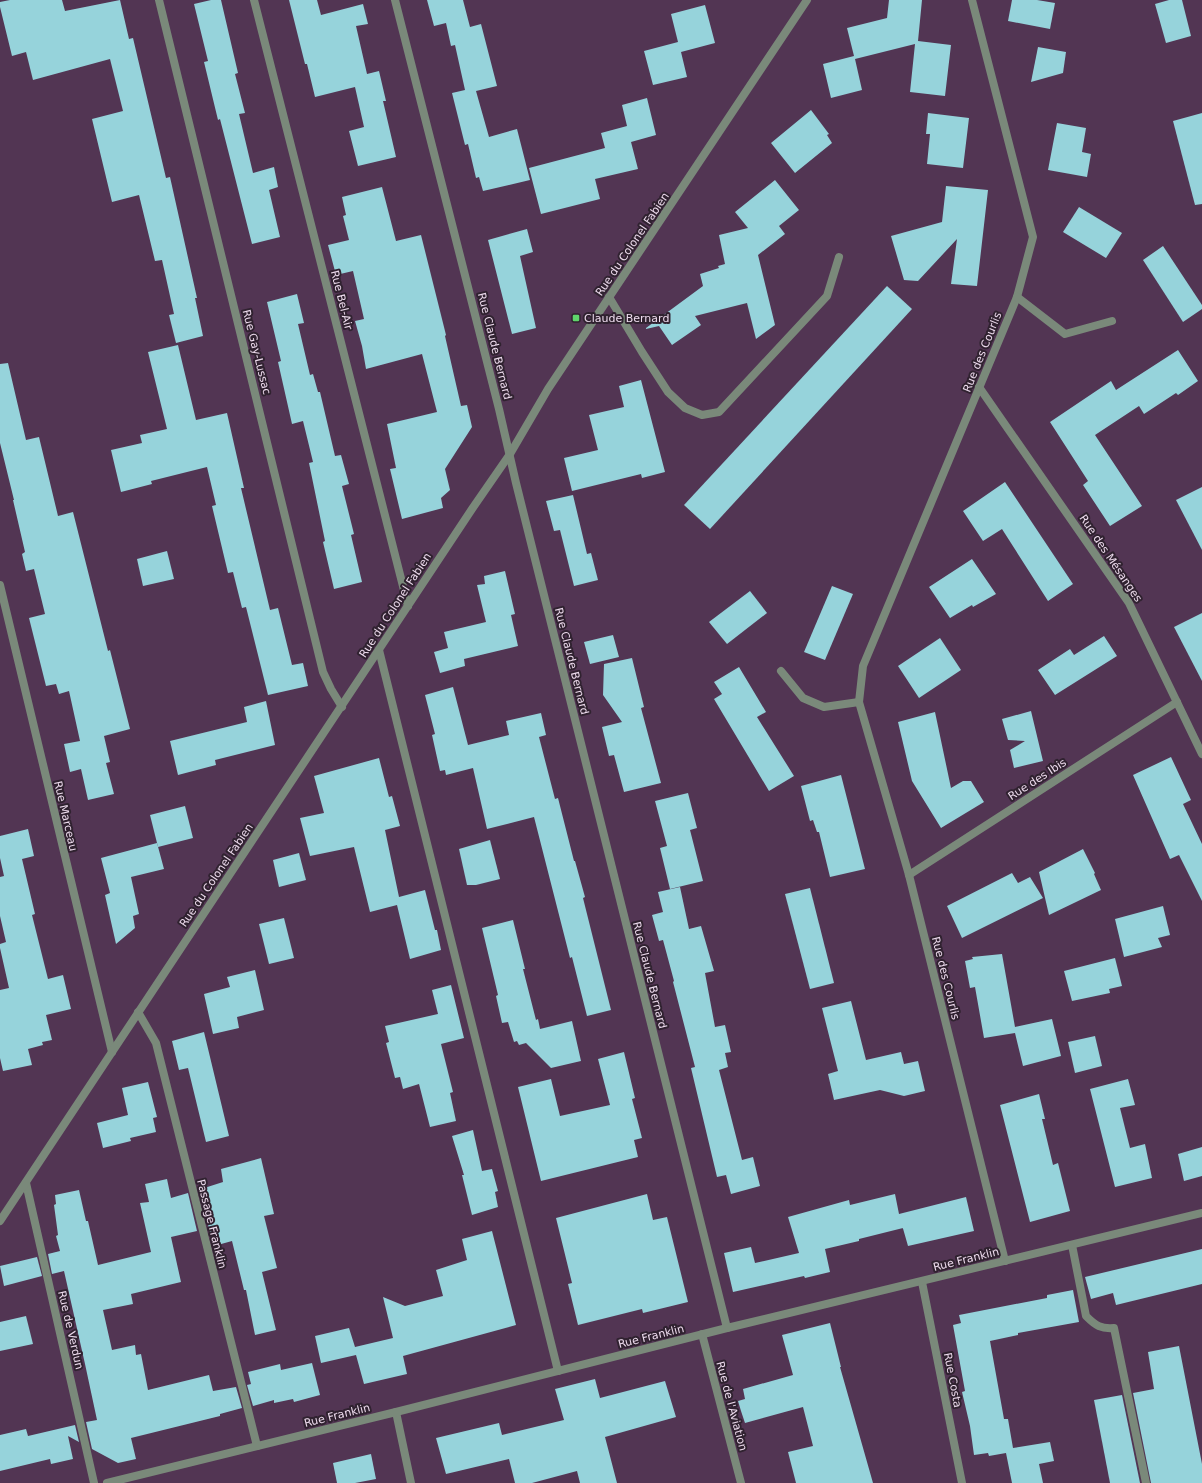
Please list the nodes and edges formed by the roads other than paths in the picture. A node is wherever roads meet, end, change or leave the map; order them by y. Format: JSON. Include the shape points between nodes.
{"nodes":[{"id":1,"x":159,"y":0,"type":"edge"},
{"id":2,"x":254,"y":0,"type":"edge"},
{"id":3,"x":395,"y":0,"type":"edge"},
{"id":4,"x":807,"y":0,"type":"edge"},
{"id":5,"x":972,"y":0,"type":"edge"},
{"id":6,"x":839,"y":257,"type":"dead end"},
{"id":7,"x":609,"y":297,"type":"junction"},
{"id":8,"x":1016,"y":297,"type":"junction"},
{"id":9,"x":1112,"y":321,"type":"dead end"},
{"id":10,"x":979,"y":387,"type":"junction"},
{"id":11,"x":510,"y":454,"type":"junction"},
{"id":12,"x":0,"y":585,"type":"edge"},
{"id":13,"x":408,"y":606,"type":"junction"},
{"id":14,"x":379,"y":650,"type":"junction"},
{"id":15,"x":781,"y":671,"type":"dead end"},
{"id":16,"x":859,"y":702,"type":"junction"},
{"id":17,"x":1176,"y":702,"type":"junction"},
{"id":18,"x":342,"y":706,"type":"junction"},
{"id":19,"x":1202,"y":754,"type":"edge"},
{"id":20,"x":909,"y":876,"type":"junction"},
{"id":21,"x":138,"y":1012,"type":"junction"},
{"id":22,"x":112,"y":1052,"type":"junction"},
{"id":23,"x":26,"y":1183,"type":"junction"},
{"id":24,"x":1202,"y":1213,"type":"edge"},
{"id":25,"x":0,"y":1221,"type":"edge"},
{"id":26,"x":1072,"y":1245,"type":"junction"},
{"id":27,"x":1005,"y":1261,"type":"junction"},
{"id":28,"x":922,"y":1282,"type":"junction"},
{"id":29,"x":727,"y":1328,"type":"junction"},
{"id":30,"x":702,"y":1334,"type":"junction"},
{"id":31,"x":558,"y":1371,"type":"junction"},
{"id":32,"x":396,"y":1412,"type":"junction"},
{"id":33,"x":257,"y":1446,"type":"junction"},
{"id":34,"x":94,"y":1483,"type":"edge"},
{"id":35,"x":107,"y":1483,"type":"edge"},
{"id":36,"x":411,"y":1483,"type":"edge"},
{"id":37,"x":741,"y":1483,"type":"edge"},
{"id":38,"x":962,"y":1483,"type":"edge"},
{"id":39,"x":1146,"y":1483,"type":"edge"}],
"edges":[{"from":1,"to":18,"type":"street","name":"Rue Gay-Lussac","via":[[323,672]]},
{"from":2,"to":13,"type":"street","name":"Rue Bel-Air"},
{"from":3,"to":11,"type":"street","name":"Rue Claude Bernard"},
{"from":4,"to":7,"type":"street","name":"Rue du Colonel Fabien"},
{"from":5,"to":8,"type":"street","name":"Rue des Courlis","via":[[1032,237]]},
{"from":6,"to":7,"type":"street","via":[[828,296],[719,412],[702,415],[685,408],[668,392]]},
{"from":7,"to":11,"type":"street","name":"Rue du Colonel Fabien"},
{"from":8,"to":9,"type":"street","via":[[1065,334]]},
{"from":8,"to":10,"type":"street","name":"Rue des Courlis"},
{"from":10,"to":16,"type":"street","name":"Rue des Courlis","via":[[862,666]]},
{"from":10,"to":17,"type":"street","name":"Rue des Mésanges","via":[[1129,603]]},
{"from":11,"to":13,"type":"street","name":"Rue du Colonel Fabien"},
{"from":11,"to":29,"type":"street","name":"Rue Claude Bernard"},
{"from":12,"to":22,"type":"street","name":"Rue Marceau"},
{"from":13,"to":14,"type":"street","name":"Rue du Colonel Fabien"},
{"from":14,"to":18,"type":"street","name":"Rue du Colonel Fabien"},
{"from":14,"to":31,"type":"street"},
{"from":15,"to":16,"type":"street","via":[[803,698],[824,706]]},
{"from":16,"to":20,"type":"street","name":"Rue des Courlis"},
{"from":17,"to":19,"type":"street","name":"Rue des Mésanges"},
{"from":17,"to":20,"type":"street","name":"Rue des Ibis"},
{"from":18,"to":21,"type":"street","name":"Rue du Colonel Fabien"},
{"from":20,"to":27,"type":"street","name":"Rue des Courlis"},
{"from":21,"to":22,"type":"street","name":"Rue du Colonel Fabien"},
{"from":21,"to":33,"type":"street","name":"Passage Franklin","via":[[156,1043]]},
{"from":22,"to":23,"type":"street","name":"Rue du Colonel Fabien"},
{"from":23,"to":25,"type":"street","name":"Rue du Colonel Fabien"},
{"from":23,"to":34,"type":"street","name":"Rue de Verdun"},
{"from":24,"to":26,"type":"street","name":"Rue Franklin"},
{"from":26,"to":27,"type":"street","name":"Rue Franklin"},
{"from":26,"to":39,"type":"street","via":[[1086,1316],[1103,1329],[1114,1328]]},
{"from":27,"to":28,"type":"street","name":"Rue Franklin"},
{"from":28,"to":29,"type":"street","name":"Rue Franklin"},
{"from":28,"to":38,"type":"street","name":"Rue Costa"},
{"from":29,"to":30,"type":"street","name":"Rue Franklin"},
{"from":30,"to":31,"type":"street","name":"Rue Franklin"},
{"from":30,"to":37,"type":"street","name":"Rue de l'Aviation"},
{"from":31,"to":32,"type":"street","name":"Rue Franklin"},
{"from":32,"to":33,"type":"street","name":"Rue Franklin"},
{"from":32,"to":36,"type":"street"},
{"from":33,"to":35,"type":"street","name":"Rue Franklin"}]}
